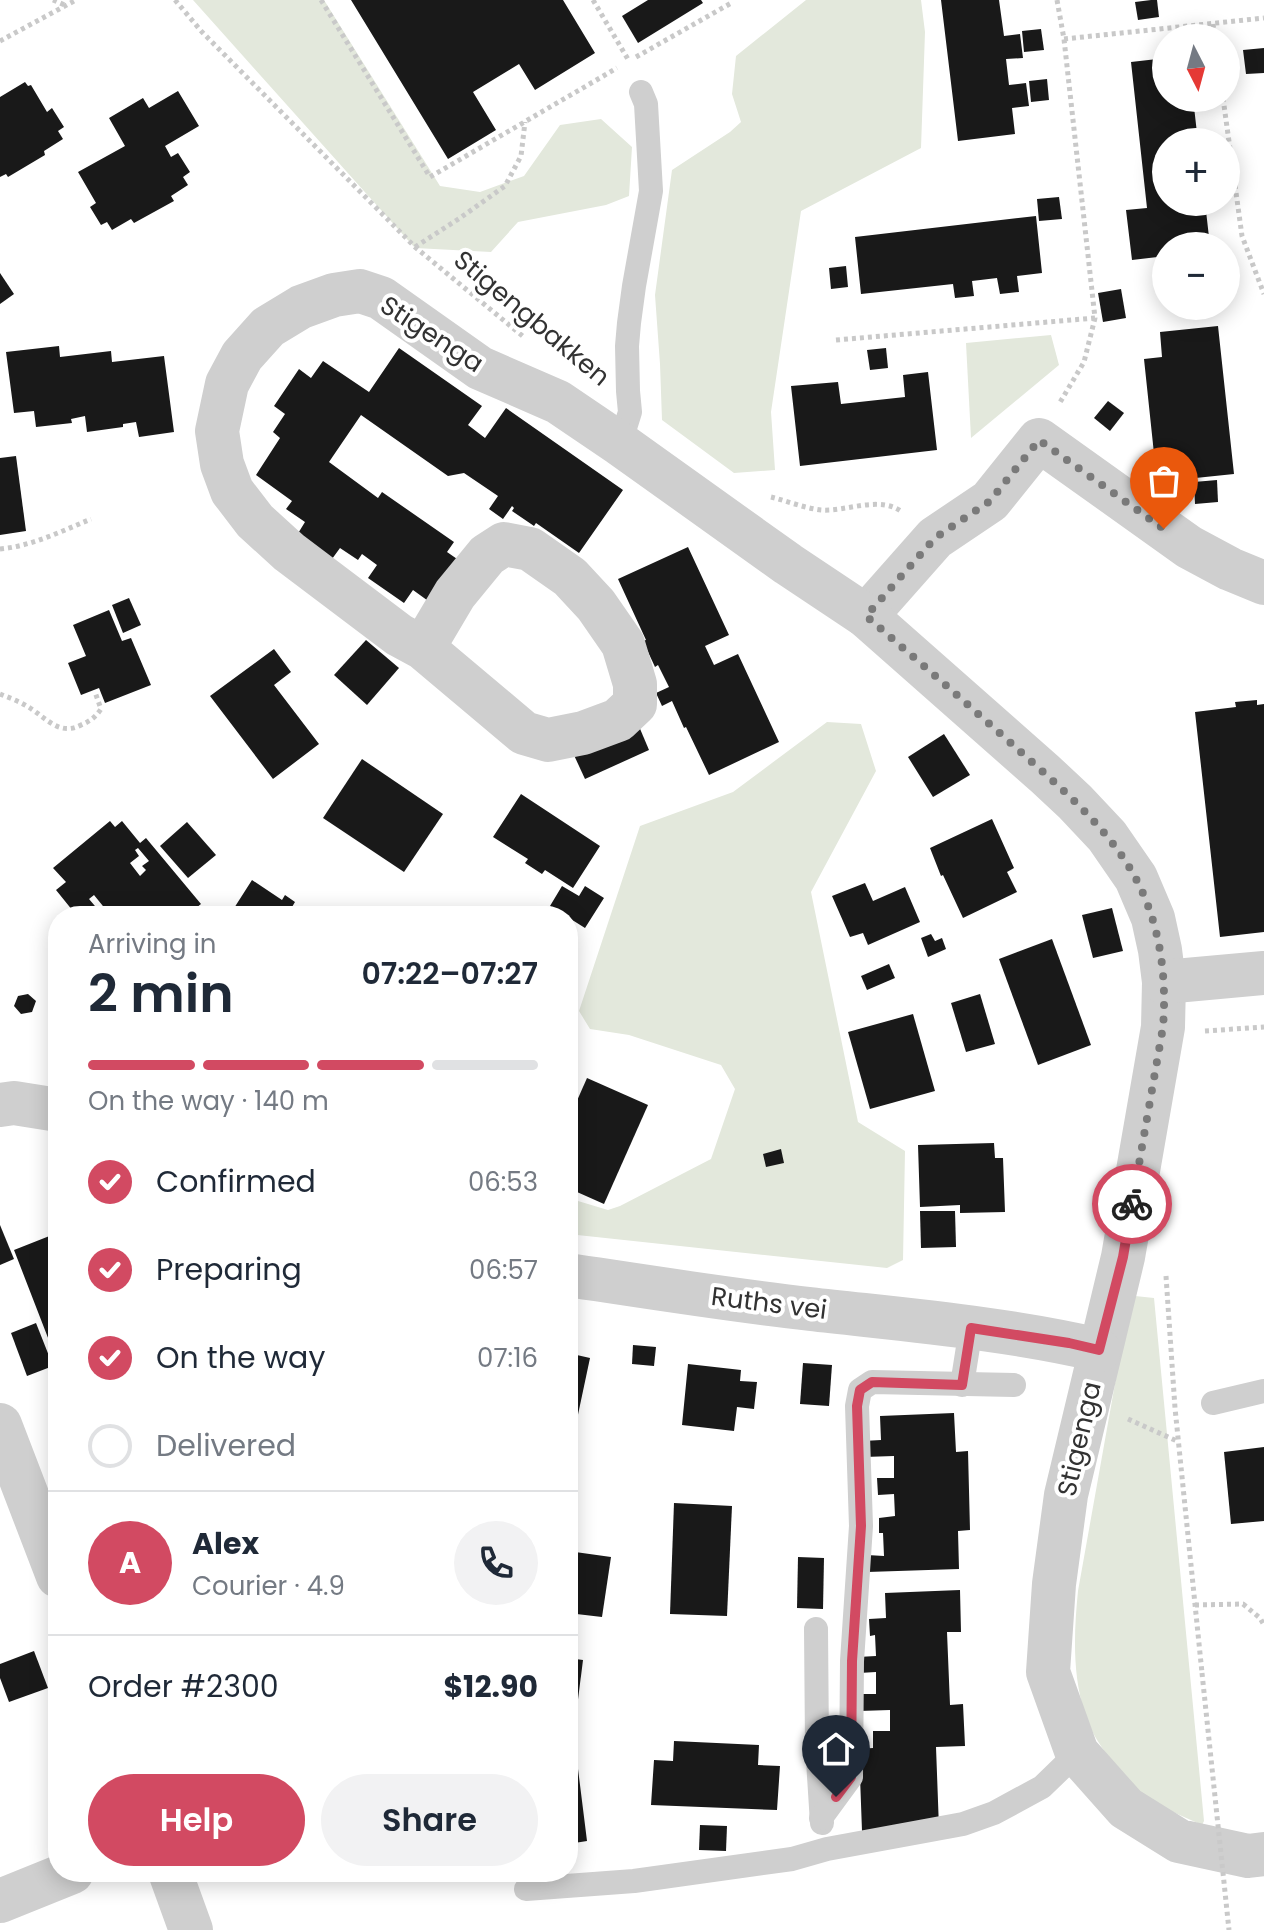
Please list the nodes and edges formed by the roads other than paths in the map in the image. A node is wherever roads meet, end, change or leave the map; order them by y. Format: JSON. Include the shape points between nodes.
{"nodes":[{"id":1,"x":641,"y":92,"type":"road end"},
{"id":2,"x":620,"y":444,"type":"junction"},
{"id":3,"x":1264,"y":583,"type":"edge"},
{"id":4,"x":866,"y":616,"type":"junction"},
{"id":5,"x":423,"y":648,"type":"junction"},
{"id":6,"x":1264,"y":973,"type":"edge"},
{"id":7,"x":1164,"y":982,"type":"junction"},
{"id":8,"x":0,"y":1105,"type":"edge"},
{"id":9,"x":48,"y":1108,"type":"edge"},
{"id":10,"x":578,"y":1276,"type":"edge"},
{"id":11,"x":971,"y":1328,"type":"junction"},
{"id":12,"x":1099,"y":1350,"type":"junction"},
{"id":13,"x":962,"y":1385,"type":"junction"},
{"id":14,"x":1014,"y":1385,"type":"dead end"},
{"id":15,"x":1264,"y":1391,"type":"edge"},
{"id":16,"x":1213,"y":1403,"type":"dead end"},
{"id":17,"x":0,"y":1425,"type":"edge"},
{"id":18,"x":48,"y":1550,"type":"edge"},
{"id":19,"x":816,"y":1629,"type":"dead end"},
{"id":20,"x":1077,"y":1753,"type":"junction"},
{"id":21,"x":821,"y":1818,"type":"junction"},
{"id":22,"x":827,"y":1849,"type":"junction"},
{"id":23,"x":1264,"y":1854,"type":"edge"},
{"id":24,"x":48,"y":1882,"type":"edge"},
{"id":25,"x":174,"y":1882,"type":"edge"},
{"id":26,"x":526,"y":1889,"type":"dead end"},
{"id":27,"x":0,"y":1901,"type":"edge"},
{"id":28,"x":191,"y":1930,"type":"edge"}],
"edges":[{"from":1,"to":2,"type":"lane","via":[[651,191],[629,323],[630,412]]},
{"from":2,"to":4,"type":"street","name":"Stigenga"},
{"from":2,"to":5,"type":"street","name":"Stigenga","via":[[558,402],[480,368],[381,298],[360,291],[301,307],[268,327],[242,356],[227,384],[217,431],[232,491],[289,552]]},
{"from":3,"to":4,"type":"street","via":[[1189,547],[1039,440],[990,501],[935,538]]},
{"from":4,"to":7,"type":"street","name":"Stigenga","via":[[1107,836],[1136,878],[1153,918]]},
{"from":5,"to":5,"type":"street","name":"Stigenga","via":[[524,733],[548,740],[618,720],[635,704],[623,644],[570,577],[530,549],[504,544],[487,555],[455,594]]},
{"from":6,"to":7,"type":"street"},
{"from":7,"to":12,"type":"street","name":"Stigenga","via":[[1163,1027],[1123,1257]]},
{"from":8,"to":9,"type":"street"},
{"from":10,"to":11,"type":"street","name":"Ruths vei"},
{"from":11,"to":12,"type":"street","name":"Ruths vei"},
{"from":11,"to":13,"type":"lane"},
{"from":12,"to":20,"type":"street","name":"Stigenga","via":[[1066,1495],[1048,1672]]},
{"from":13,"to":14,"type":"lane"},
{"from":13,"to":21,"type":"lane","via":[[872,1382],[860,1390],[861,1526],[851,1777]]},
{"from":15,"to":16,"type":"lane"},
{"from":17,"to":18,"type":"street"},
{"from":19,"to":21,"type":"lane"},
{"from":20,"to":22,"type":"lane","via":[[1042,1787],[994,1813],[963,1824]]},
{"from":20,"to":23,"type":"street","name":"Stigenga","via":[[1126,1808],[1179,1841],[1248,1856]]},
{"from":21,"to":22,"type":"lane"},
{"from":22,"to":26,"type":"lane","via":[[792,1859],[634,1881]]},
{"from":24,"to":27,"type":"street"},
{"from":25,"to":28,"type":"street"}]}
